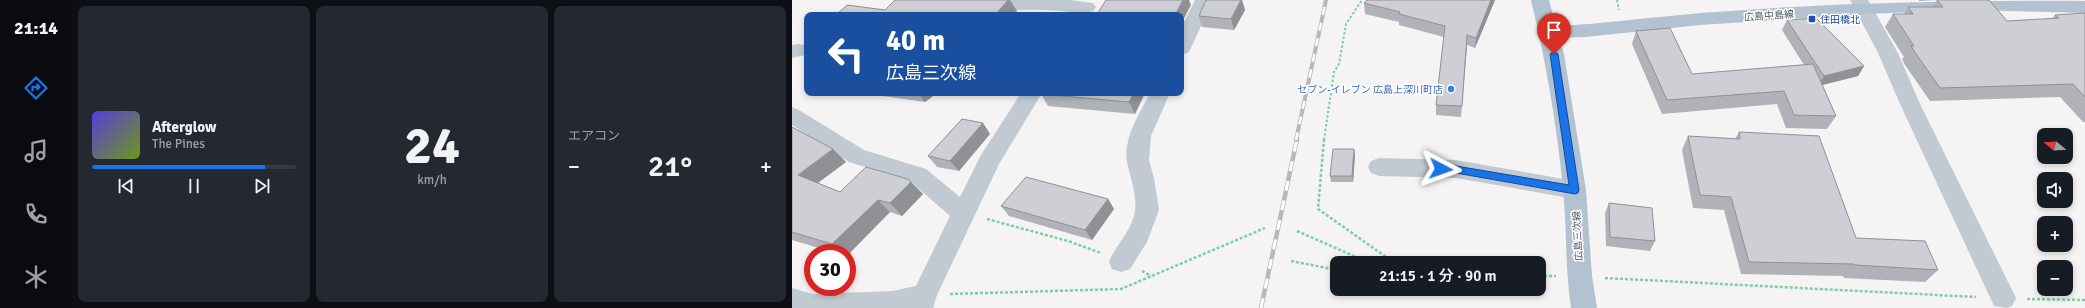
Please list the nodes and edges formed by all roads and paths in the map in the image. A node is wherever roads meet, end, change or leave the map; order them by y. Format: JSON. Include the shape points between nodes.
{"nodes":[{"id":1,"x":942,"y":0,"type":"edge"},
{"id":2,"x":1204,"y":0,"type":"edge"},
{"id":3,"x":1362,"y":0,"type":"edge"},
{"id":4,"x":1540,"y":0,"type":"edge"},
{"id":5,"x":1862,"y":4,"type":"edge"},
{"id":6,"x":1087,"y":7,"type":"edge"},
{"id":7,"x":2085,"y":7,"type":"edge"},
{"id":8,"x":1550,"y":32,"type":"junction"},
{"id":9,"x":1184,"y":42,"type":"edge"},
{"id":10,"x":1030,"y":96,"type":"edge"},
{"id":11,"x":1159,"y":96,"type":"edge"},
{"id":12,"x":792,"y":115,"type":"edge"},
{"id":13,"x":1379,"y":167,"type":"dead end"},
{"id":14,"x":1575,"y":190,"type":"junction"},
{"id":15,"x":963,"y":213,"type":"junction"},
{"id":16,"x":1265,"y":228,"type":"dead end"},
{"id":17,"x":1296,"y":231,"type":"dead end"},
{"id":18,"x":1354,"y":256,"type":"edge"},
{"id":19,"x":1385,"y":256,"type":"edge"},
{"id":20,"x":1121,"y":261,"type":"junction"},
{"id":21,"x":1291,"y":261,"type":"dead end"},
{"id":22,"x":1330,"y":269,"type":"edge"},
{"id":23,"x":1152,"y":277,"type":"junction"},
{"id":24,"x":1581,"y":291,"type":"edge"},
{"id":25,"x":2003,"y":298,"type":"junction"},
{"id":26,"x":792,"y":300,"type":"edge"},
{"id":27,"x":2085,"y":300,"type":"edge"},
{"id":28,"x":922,"y":301,"type":"edge"}],
"edges":[{"from":1,"to":6,"type":"street","via":[[965,4],[1048,4]]},
{"from":2,"to":9,"type":"street"},
{"from":3,"to":19,"type":"path","via":[[1346,24],[1339,64],[1334,72],[1325,124],[1318,209]]},
{"from":4,"to":8,"type":"main road","name":"広島三次線"},
{"from":5,"to":7,"type":"main road","name":"広島中島線"},
{"from":5,"to":8,"type":"main road","name":"広島中島線","via":[[1585,31]]},
{"from":5,"to":25,"type":"street"},
{"from":8,"to":14,"type":"main road","name":"広島三次線"},
{"from":10,"to":15,"type":"street","via":[[989,161]]},
{"from":11,"to":20,"type":"street","via":[[1140,136],[1138,160],[1147,210],[1138,236]]},
{"from":12,"to":15,"type":"street","via":[[857,156],[918,175]]},
{"from":13,"to":14,"type":"street","via":[[1456,169]]},
{"from":14,"to":24,"type":"main road","name":"広島三次線"},
{"from":15,"to":20,"type":"path","via":[[1068,241]]},
{"from":15,"to":28,"type":"street"},
{"from":16,"to":23,"type":"path"},
{"from":17,"to":18,"type":"path"},
{"from":20,"to":23,"type":"path"},
{"from":21,"to":22,"type":"path"},
{"from":23,"to":28,"type":"path","via":[[1121,289]]},
{"from":24,"to":25,"type":"path"},
{"from":25,"to":27,"type":"path"},
{"from":26,"to":28,"type":"street","via":[[813,306]]}]}
